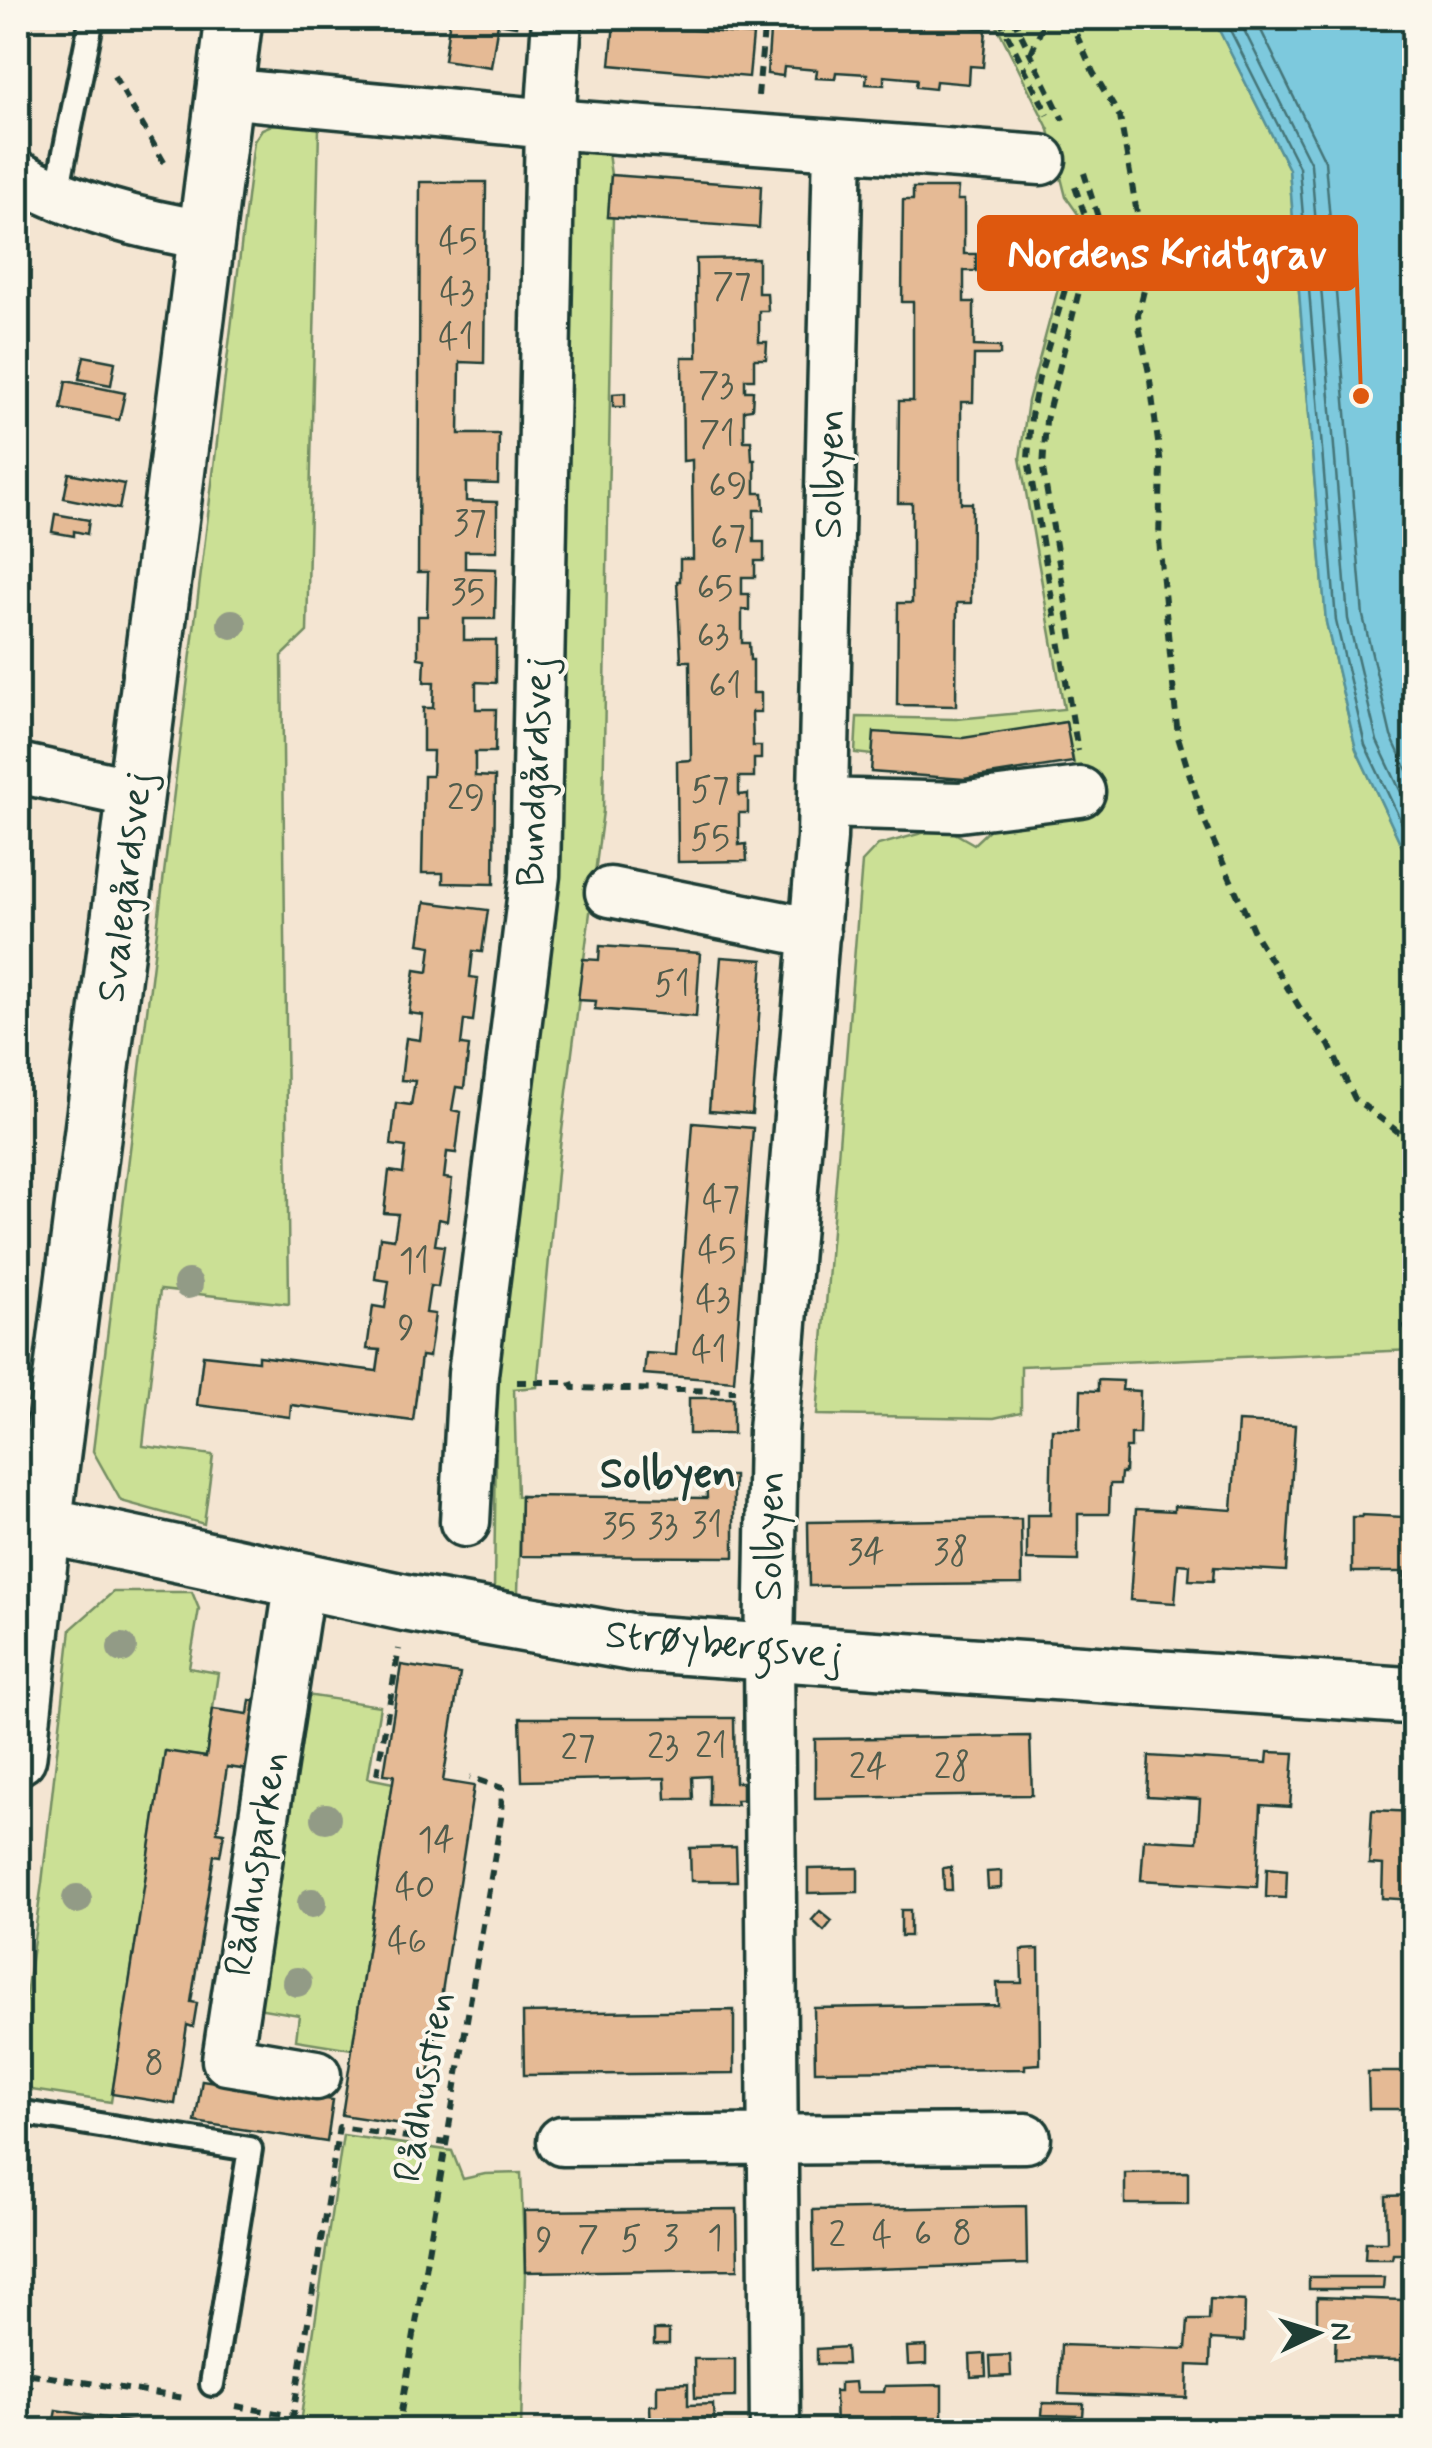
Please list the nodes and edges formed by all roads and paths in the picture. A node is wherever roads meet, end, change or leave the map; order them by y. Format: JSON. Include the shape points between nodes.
{"nodes":[{"id":1,"x":92,"y":18,"type":"edge"},
{"id":2,"x":234,"y":18,"type":"edge"},
{"id":3,"x":557,"y":18,"type":"edge"},
{"id":4,"x":765,"y":18,"type":"edge"},
{"id":5,"x":999,"y":18,"type":"edge"},
{"id":6,"x":1014,"y":18,"type":"edge"},
{"id":7,"x":1046,"y":18,"type":"edge"},
{"id":8,"x":1068,"y":18,"type":"edge"},
{"id":9,"x":1031,"y":54,"type":"junction"},
{"id":10,"x":106,"y":62,"type":"dead end"},
{"id":11,"x":224,"y":92,"type":"junction"},
{"id":12,"x":756,"y":114,"type":"dead end"},
{"id":13,"x":550,"y":124,"type":"junction"},
{"id":14,"x":838,"y":146,"type":"junction"},
{"id":15,"x":1062,"y":149,"type":"junction"},
{"id":16,"x":174,"y":181,"type":"dead end"},
{"id":17,"x":37,"y":187,"type":"edge"},
{"id":18,"x":206,"y":235,"type":"junction"},
{"id":19,"x":1072,"y":639,"type":"dead end"},
{"id":20,"x":18,"y":768,"type":"edge"},
{"id":21,"x":1080,"y":792,"type":"joint"},
{"id":22,"x":138,"y":794,"type":"junction"},
{"id":23,"x":823,"y":803,"type":"junction"},
{"id":24,"x":610,"y":892,"type":"dead end"},
{"id":25,"x":815,"y":933,"type":"junction"},
{"id":26,"x":1414,"y":1144,"type":"edge"},
{"id":27,"x":1414,"y":1321,"type":"edge"},
{"id":28,"x":1403,"y":1328,"type":"dead end"},
{"id":29,"x":472,"y":1382,"type":"junction"},
{"id":30,"x":776,"y":1392,"type":"junction"},
{"id":31,"x":30,"y":1522,"type":"edge"},
{"id":32,"x":465,"y":1522,"type":"dead end"},
{"id":33,"x":300,"y":1580,"type":"junction"},
{"id":34,"x":407,"y":1603,"type":"junction"},
{"id":35,"x":769,"y":1652,"type":"junction"},
{"id":36,"x":1414,"y":1696,"type":"edge"},
{"id":37,"x":18,"y":1756,"type":"edge"},
{"id":38,"x":377,"y":1774,"type":"dead end"},
{"id":39,"x":470,"y":1777,"type":"dead end"},
{"id":40,"x":316,"y":2075,"type":"dead end"},
{"id":41,"x":18,"y":2112,"type":"edge"},
{"id":42,"x":1026,"y":2138,"type":"dead end"},
{"id":43,"x":562,"y":2140,"type":"dead end"},
{"id":44,"x":772,"y":2141,"type":"junction"},
{"id":45,"x":446,"y":2143,"type":"junction"},
{"id":46,"x":212,"y":2384,"type":"dead end"},
{"id":47,"x":130,"y":2388,"type":"dead end"},
{"id":48,"x":293,"y":2416,"type":"dead end"},
{"id":49,"x":22,"y":2430,"type":"edge"},
{"id":50,"x":398,"y":2430,"type":"edge"},
{"id":51,"x":776,"y":2430,"type":"edge"}],
"edges":[{"from":1,"to":17,"type":"lane"},
{"from":2,"to":11,"type":"street","name":"Svalegårdsvej"},
{"from":3,"to":13,"type":"street","name":"Bundgårdsvej"},
{"from":4,"to":12,"type":"path"},
{"from":5,"to":15,"type":"path"},
{"from":6,"to":9,"type":"path"},
{"from":7,"to":9,"type":"path"},
{"from":8,"to":26,"type":"path","via":[[1120,116],[1141,236],[1145,286],[1138,315],[1162,465],[1160,540],[1178,738],[1204,818],[1255,934],[1329,1045],[1355,1099]]},
{"from":9,"to":15,"type":"path"},
{"from":10,"to":16,"type":"path"},
{"from":11,"to":13,"type":"street"},
{"from":11,"to":18,"type":"street","name":"Svalegårdsvej"},
{"from":13,"to":14,"type":"street"},
{"from":13,"to":29,"type":"street","name":"Bundgårdsvej","via":[[535,875]]},
{"from":14,"to":15,"type":"street"},
{"from":14,"to":23,"type":"street","name":"Solbyen"},
{"from":15,"to":19,"type":"path","via":[[1098,218],[1046,420],[1043,469]]},
{"from":15,"to":21,"type":"path","via":[[1086,218],[1039,378],[1028,459],[1086,791]]},
{"from":17,"to":18,"type":"street","via":[[140,224]]},
{"from":18,"to":22,"type":"street","name":"Svalegårdsvej"},
{"from":20,"to":22,"type":"street"},
{"from":21,"to":23,"type":"street","via":[[959,808]]},
{"from":22,"to":31,"type":"street","name":"Svalegårdsvej"},
{"from":23,"to":25,"type":"street","name":"Solbyen"},
{"from":24,"to":25,"type":"street"},
{"from":25,"to":30,"type":"street","name":"Solbyen"},
{"from":27,"to":28,"type":"path"},
{"from":29,"to":30,"type":"path"},
{"from":29,"to":32,"type":"street","name":"Bundgårdsvej"},
{"from":30,"to":35,"type":"street","name":"Solbyen"},
{"from":31,"to":33,"type":"street","name":"Strøybergsvej"},
{"from":31,"to":37,"type":"street","name":"Svalegårdsvej"},
{"from":33,"to":34,"type":"street","name":"Strøybergsvej"},
{"from":33,"to":40,"type":"street","name":"Rådhusparken","via":[[228,2060]]},
{"from":34,"to":35,"type":"street","name":"Strøybergsvej","via":[[634,1643]]},
{"from":34,"to":38,"type":"path"},
{"from":35,"to":36,"type":"street","name":"Strøybergsvej"},
{"from":35,"to":44,"type":"street","name":"Solbyen"},
{"from":39,"to":45,"type":"path","name":"Rådhusstien","via":[[502,1788],[501,1818]]},
{"from":41,"to":46,"type":"lane","via":[[250,2149]]},
{"from":42,"to":44,"type":"street"},
{"from":43,"to":44,"type":"street"},
{"from":44,"to":51,"type":"street","name":"Solbyen"},
{"from":45,"to":48,"type":"path","via":[[339,2127]]},
{"from":45,"to":50,"type":"path","name":"Rådhusstien"},
{"from":47,"to":49,"type":"path","via":[[32,2374]]}]}
